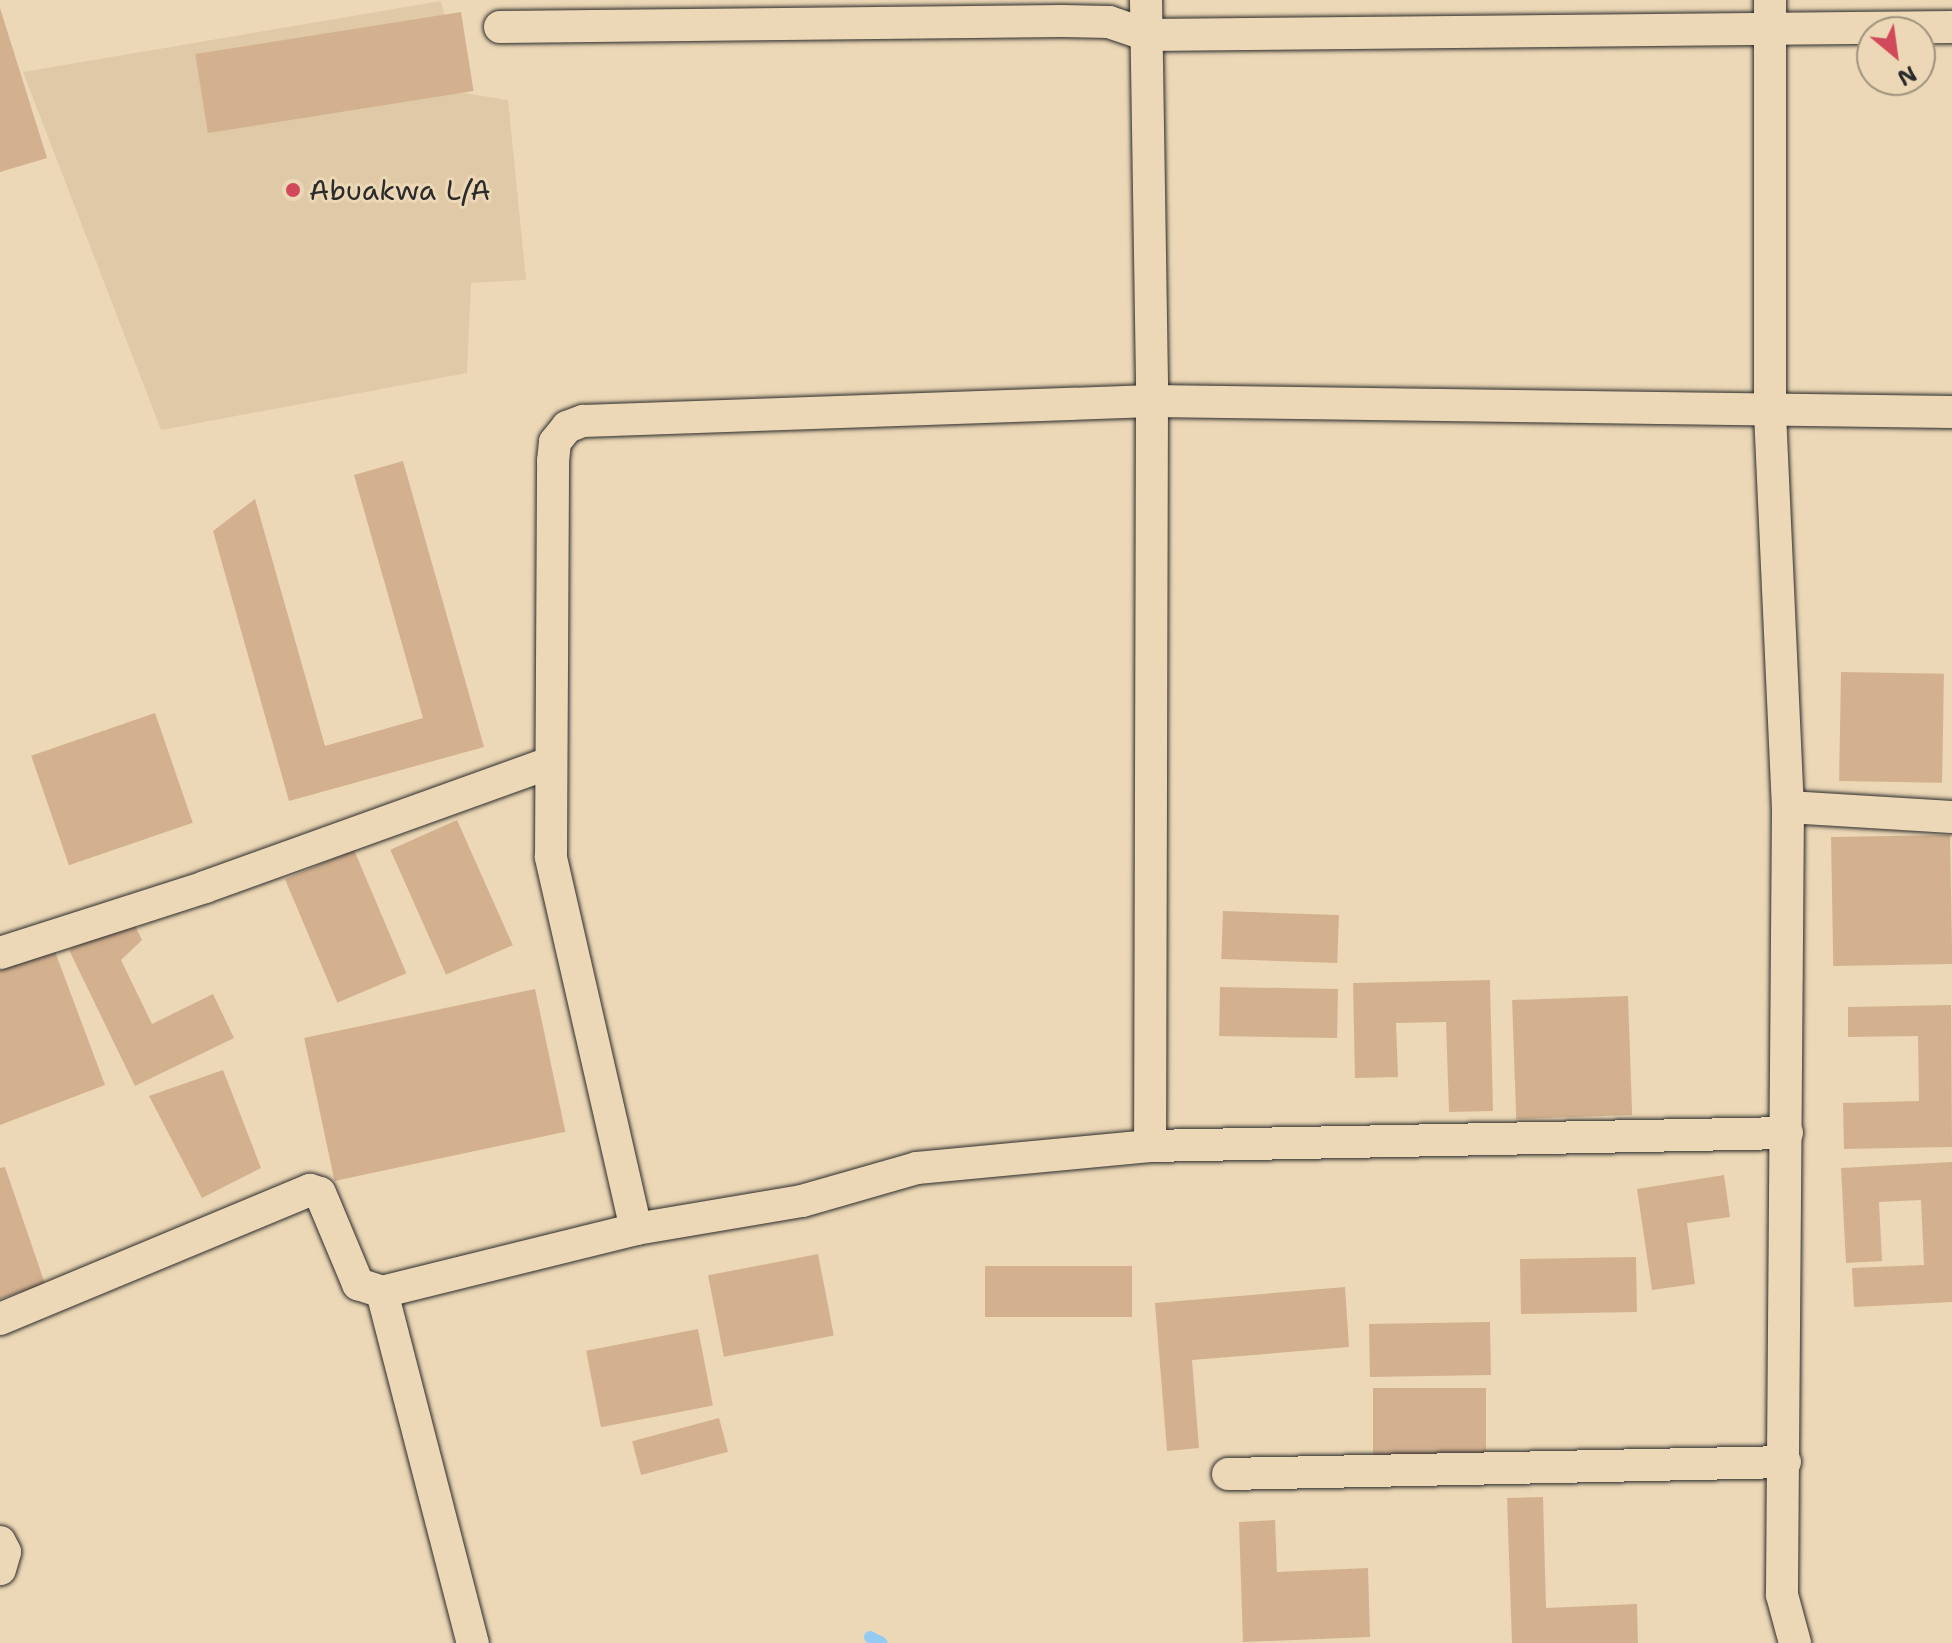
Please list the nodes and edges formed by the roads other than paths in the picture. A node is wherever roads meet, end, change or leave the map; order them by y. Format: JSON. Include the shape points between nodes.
{"nodes":[{"id":1,"x":1146,"y":0,"type":"edge"},
{"id":2,"x":1771,"y":13,"type":"edge"},
{"id":3,"x":500,"y":27,"type":"dead end"},
{"id":4,"x":1952,"y":27,"type":"edge"},
{"id":5,"x":1147,"y":35,"type":"junction"},
{"id":6,"x":1152,"y":401,"type":"junction"},
{"id":7,"x":1952,"y":412,"type":"edge"},
{"id":8,"x":1770,"y":413,"type":"junction"},
{"id":9,"x":550,"y":763,"type":"junction"},
{"id":10,"x":1788,"y":807,"type":"junction"},
{"id":11,"x":1952,"y":817,"type":"edge"},
{"id":12,"x":0,"y":953,"type":"edge"},
{"id":13,"x":1787,"y":1133,"type":"junction"},
{"id":14,"x":1150,"y":1146,"type":"junction"},
{"id":15,"x":636,"y":1229,"type":"junction"},
{"id":16,"x":382,"y":1292,"type":"junction"},
{"id":17,"x":0,"y":1319,"type":"edge"},
{"id":18,"x":1785,"y":1462,"type":"junction"},
{"id":19,"x":1228,"y":1474,"type":"dead end"},
{"id":20,"x":0,"y":1542,"type":"edge"},
{"id":21,"x":0,"y":1569,"type":"edge"},
{"id":22,"x":473,"y":1643,"type":"edge"},
{"id":23,"x":1795,"y":1643,"type":"edge"}],
"edges":[{"from":1,"to":5,"type":"street"},
{"from":2,"to":4,"type":"street"},
{"from":2,"to":5,"type":"street"},
{"from":2,"to":8,"type":"street"},
{"from":3,"to":5,"type":"street","via":[[1062,21],[1109,22]]},
{"from":5,"to":6,"type":"street"},
{"from":6,"to":8,"type":"street"},
{"from":6,"to":9,"type":"street","via":[[583,421],[567,427],[555,442],[553,461]]},
{"from":6,"to":14,"type":"street"},
{"from":7,"to":8,"type":"street"},
{"from":8,"to":10,"type":"street"},
{"from":9,"to":12,"type":"street","via":[[205,887]]},
{"from":9,"to":15,"type":"street","via":[[551,857]]},
{"from":10,"to":11,"type":"street"},
{"from":10,"to":13,"type":"street"},
{"from":13,"to":14,"type":"street"},
{"from":13,"to":18,"type":"street"},
{"from":14,"to":15,"type":"street","via":[[917,1168],[802,1201]]},
{"from":15,"to":16,"type":"street"},
{"from":16,"to":17,"type":"street","via":[[358,1284],[320,1193],[310,1190]]},
{"from":16,"to":22,"type":"street"},
{"from":18,"to":19,"type":"street"},
{"from":18,"to":23,"type":"street","via":[[1782,1595]]},
{"from":20,"to":21,"type":"street"}]}
